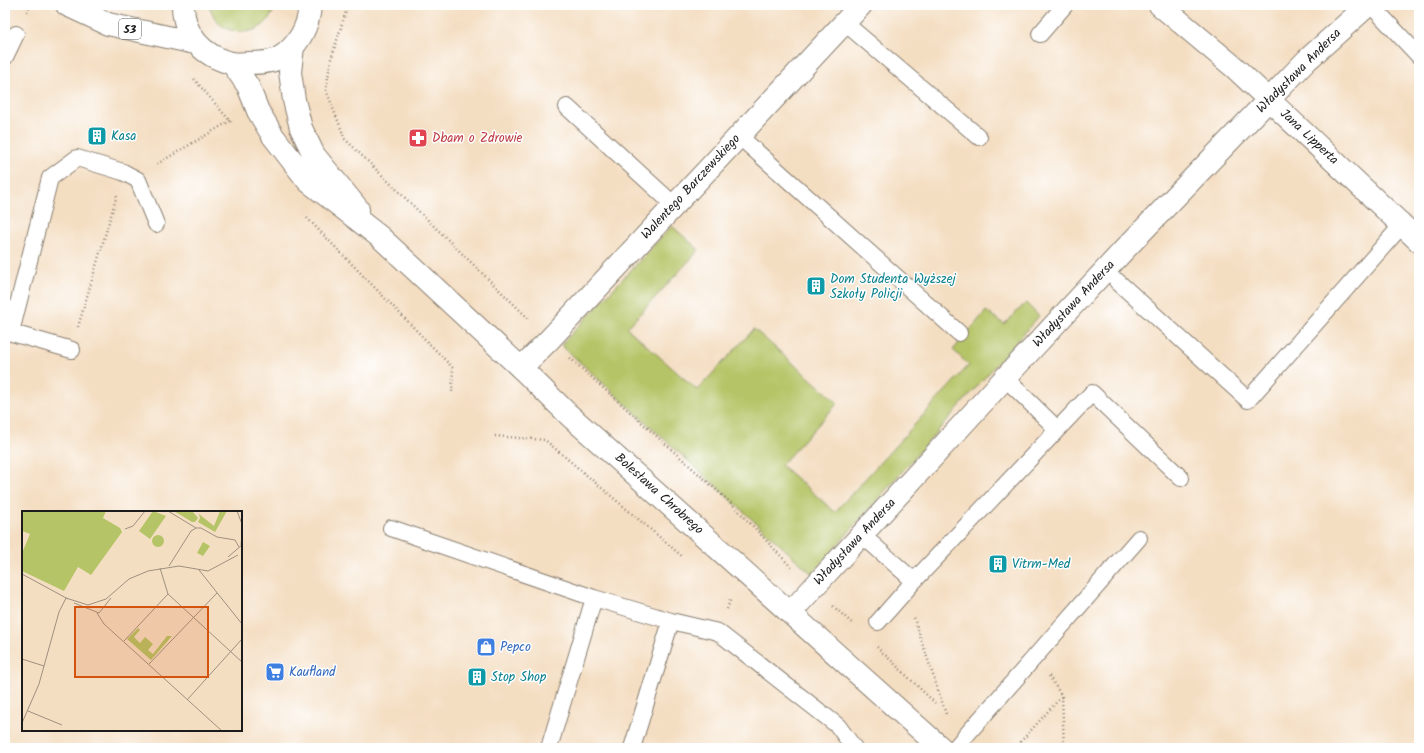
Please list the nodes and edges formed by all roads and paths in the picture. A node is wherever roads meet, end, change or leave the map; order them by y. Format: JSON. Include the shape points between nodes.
{"nodes":[{"id":1,"x":67,"y":5,"type":"edge"},
{"id":2,"x":183,"y":5,"type":"edge"},
{"id":3,"x":310,"y":5,"type":"edge"},
{"id":4,"x":348,"y":5,"type":"edge"},
{"id":5,"x":861,"y":5,"type":"edge"},
{"id":6,"x":1065,"y":5,"type":"edge"},
{"id":7,"x":1160,"y":5,"type":"edge"},
{"id":8,"x":1368,"y":5,"type":"edge"},
{"id":9,"x":1372,"y":5,"type":"edge"},
{"id":10,"x":845,"y":23,"type":"junction"},
{"id":11,"x":16,"y":34,"type":"dead end"},
{"id":12,"x":1040,"y":34,"type":"dead end"},
{"id":13,"x":195,"y":43,"type":"junction"},
{"id":14,"x":293,"y":47,"type":"junction"},
{"id":15,"x":1419,"y":56,"type":"edge"},
{"id":16,"x":5,"y":57,"type":"edge"},
{"id":17,"x":232,"y":63,"type":"junction"},
{"id":18,"x":1269,"y":100,"type":"junction"},
{"id":19,"x":567,"y":107,"type":"dead end"},
{"id":20,"x":235,"y":127,"type":"dead end"},
{"id":21,"x":739,"y":136,"type":"junction"},
{"id":22,"x":979,"y":137,"type":"dead end"},
{"id":23,"x":156,"y":165,"type":"dead end"},
{"id":24,"x":118,"y":193,"type":"dead end"},
{"id":25,"x":674,"y":205,"type":"junction"},
{"id":26,"x":302,"y":212,"type":"dead end"},
{"id":27,"x":156,"y":224,"type":"dead end"},
{"id":28,"x":1402,"y":225,"type":"junction"},
{"id":29,"x":380,"y":237,"type":"junction"},
{"id":30,"x":1419,"y":241,"type":"edge"},
{"id":31,"x":1117,"y":281,"type":"dead end"},
{"id":32,"x":8,"y":331,"type":"edge"},
{"id":33,"x":959,"y":333,"type":"dead end"},
{"id":34,"x":549,"y":340,"type":"junction"},
{"id":35,"x":72,"y":350,"type":"joint"},
{"id":36,"x":521,"y":368,"type":"junction"},
{"id":37,"x":1005,"y":378,"type":"junction"},
{"id":38,"x":452,"y":393,"type":"dead end"},
{"id":39,"x":1057,"y":429,"type":"junction"},
{"id":40,"x":495,"y":436,"type":"dead end"},
{"id":41,"x":1181,"y":478,"type":"dead end"},
{"id":42,"x":391,"y":528,"type":"dead end"},
{"id":43,"x":862,"y":535,"type":"junction"},
{"id":44,"x":1138,"y":538,"type":"dead end"},
{"id":45,"x":689,"y":562,"type":"dead end"},
{"id":46,"x":910,"y":587,"type":"junction"},
{"id":47,"x":812,"y":588,"type":"junction"},
{"id":48,"x":594,"y":598,"type":"junction"},
{"id":49,"x":731,"y":598,"type":"dead end"},
{"id":50,"x":737,"y":603,"type":"dead end"},
{"id":51,"x":791,"y":612,"type":"junction"},
{"id":52,"x":671,"y":621,"type":"junction"},
{"id":53,"x":878,"y":622,"type":"dead end"},
{"id":54,"x":853,"y":625,"type":"dead end"},
{"id":55,"x":875,"y":645,"type":"dead end"},
{"id":56,"x":1036,"y":656,"type":"junction"},
{"id":57,"x":1062,"y":696,"type":"junction"},
{"id":58,"x":936,"y":703,"type":"dead end"},
{"id":59,"x":941,"y":708,"type":"dead end"},
{"id":60,"x":946,"y":714,"type":"junction"},
{"id":61,"x":967,"y":734,"type":"junction"},
{"id":62,"x":549,"y":748,"type":"edge"},
{"id":63,"x":632,"y":748,"type":"edge"},
{"id":64,"x":854,"y":748,"type":"edge"},
{"id":65,"x":941,"y":748,"type":"edge"},
{"id":66,"x":955,"y":748,"type":"edge"},
{"id":67,"x":1015,"y":748,"type":"edge"},
{"id":68,"x":1064,"y":748,"type":"edge"}],
"edges":[{"from":1,"to":13,"type":"street","number":"53","via":[[108,24]]},
{"from":2,"to":13,"type":"street","number":"53","via":[[185,23]]},
{"from":3,"to":14,"type":"street","number":"53","via":[[310,14],[303,32]]},
{"from":4,"to":34,"type":"path","via":[[331,60],[326,90],[345,139]]},
{"from":5,"to":10,"type":"street","name":"Walentego Barczewskiego"},
{"from":6,"to":12,"type":"lane"},
{"from":7,"to":18,"type":"street","name":"Jana Lipperta"},
{"from":8,"to":18,"type":"street","name":"Władysława Andersa","via":[[1307,60]]},
{"from":9,"to":15,"type":"lane"},
{"from":10,"to":21,"type":"street","name":"Walentego Barczewskiego"},
{"from":10,"to":22,"type":"lane"},
{"from":11,"to":16,"type":"lane"},
{"from":13,"to":17,"type":"street","number":"53","via":[[208,54]]},
{"from":14,"to":17,"type":"street","number":"53","via":[[278,58],[256,63]]},
{"from":14,"to":29,"type":"street","name":"Bolesława Chrobrego","via":[[290,72],[301,128],[314,155]]},
{"from":17,"to":29,"type":"street","name":"Bolesława Chrobrego","via":[[248,86],[258,111],[273,136],[308,181]]},
{"from":18,"to":28,"type":"street","name":"Jana Lipperta"},
{"from":18,"to":37,"type":"street","name":"Władysława Andersa"},
{"from":19,"to":25,"type":"lane"},
{"from":20,"to":23,"type":"path","via":[[230,121]]},
{"from":21,"to":25,"type":"street","name":"Walentego Barczewskiego"},
{"from":21,"to":33,"type":"lane"},
{"from":24,"to":35,"type":"path"},
{"from":25,"to":34,"type":"street","name":"Walentego Barczewskiego"},
{"from":26,"to":38,"type":"path","via":[[453,368]]},
{"from":27,"to":32,"type":"lane","via":[[138,180],[123,172],[77,158],[50,178]]},
{"from":28,"to":30,"type":"street","name":"Jana Lipperta"},
{"from":28,"to":31,"type":"lane","via":[[1248,400]]},
{"from":29,"to":36,"type":"street","name":"Bolesława Chrobrego"},
{"from":32,"to":35,"type":"lane"},
{"from":34,"to":36,"type":"street","name":"Walentego Barczewskiego"},
{"from":34,"to":47,"type":"path","via":[[732,504]]},
{"from":36,"to":51,"type":"street","name":"Bolesława Chrobrego","via":[[569,415]]},
{"from":37,"to":39,"type":"lane"},
{"from":37,"to":43,"type":"street","name":"Władysława Andersa"},
{"from":39,"to":41,"type":"lane","via":[[1092,393]]},
{"from":39,"to":46,"type":"lane"},
{"from":40,"to":45,"type":"path","via":[[544,440]]},
{"from":42,"to":48,"type":"lane"},
{"from":43,"to":46,"type":"lane"},
{"from":43,"to":47,"type":"street","name":"Władysława Andersa"},
{"from":44,"to":56,"type":"lane"},
{"from":46,"to":53,"type":"lane"},
{"from":46,"to":60,"type":"path"},
{"from":47,"to":51,"type":"street","name":"Władysława Andersa"},
{"from":47,"to":54,"type":"path"},
{"from":48,"to":52,"type":"lane"},
{"from":48,"to":62,"type":"lane"},
{"from":49,"to":50,"type":"path"},
{"from":51,"to":65,"type":"street","name":"Bolesława Chrobrego"},
{"from":52,"to":63,"type":"lane"},
{"from":52,"to":64,"type":"lane","via":[[718,632],[838,726]]},
{"from":55,"to":58,"type":"path"},
{"from":56,"to":57,"type":"path"},
{"from":56,"to":61,"type":"lane"},
{"from":57,"to":67,"type":"path"},
{"from":57,"to":68,"type":"path"},
{"from":59,"to":60,"type":"path"},
{"from":60,"to":61,"type":"path"},
{"from":61,"to":66,"type":"lane"}]}
